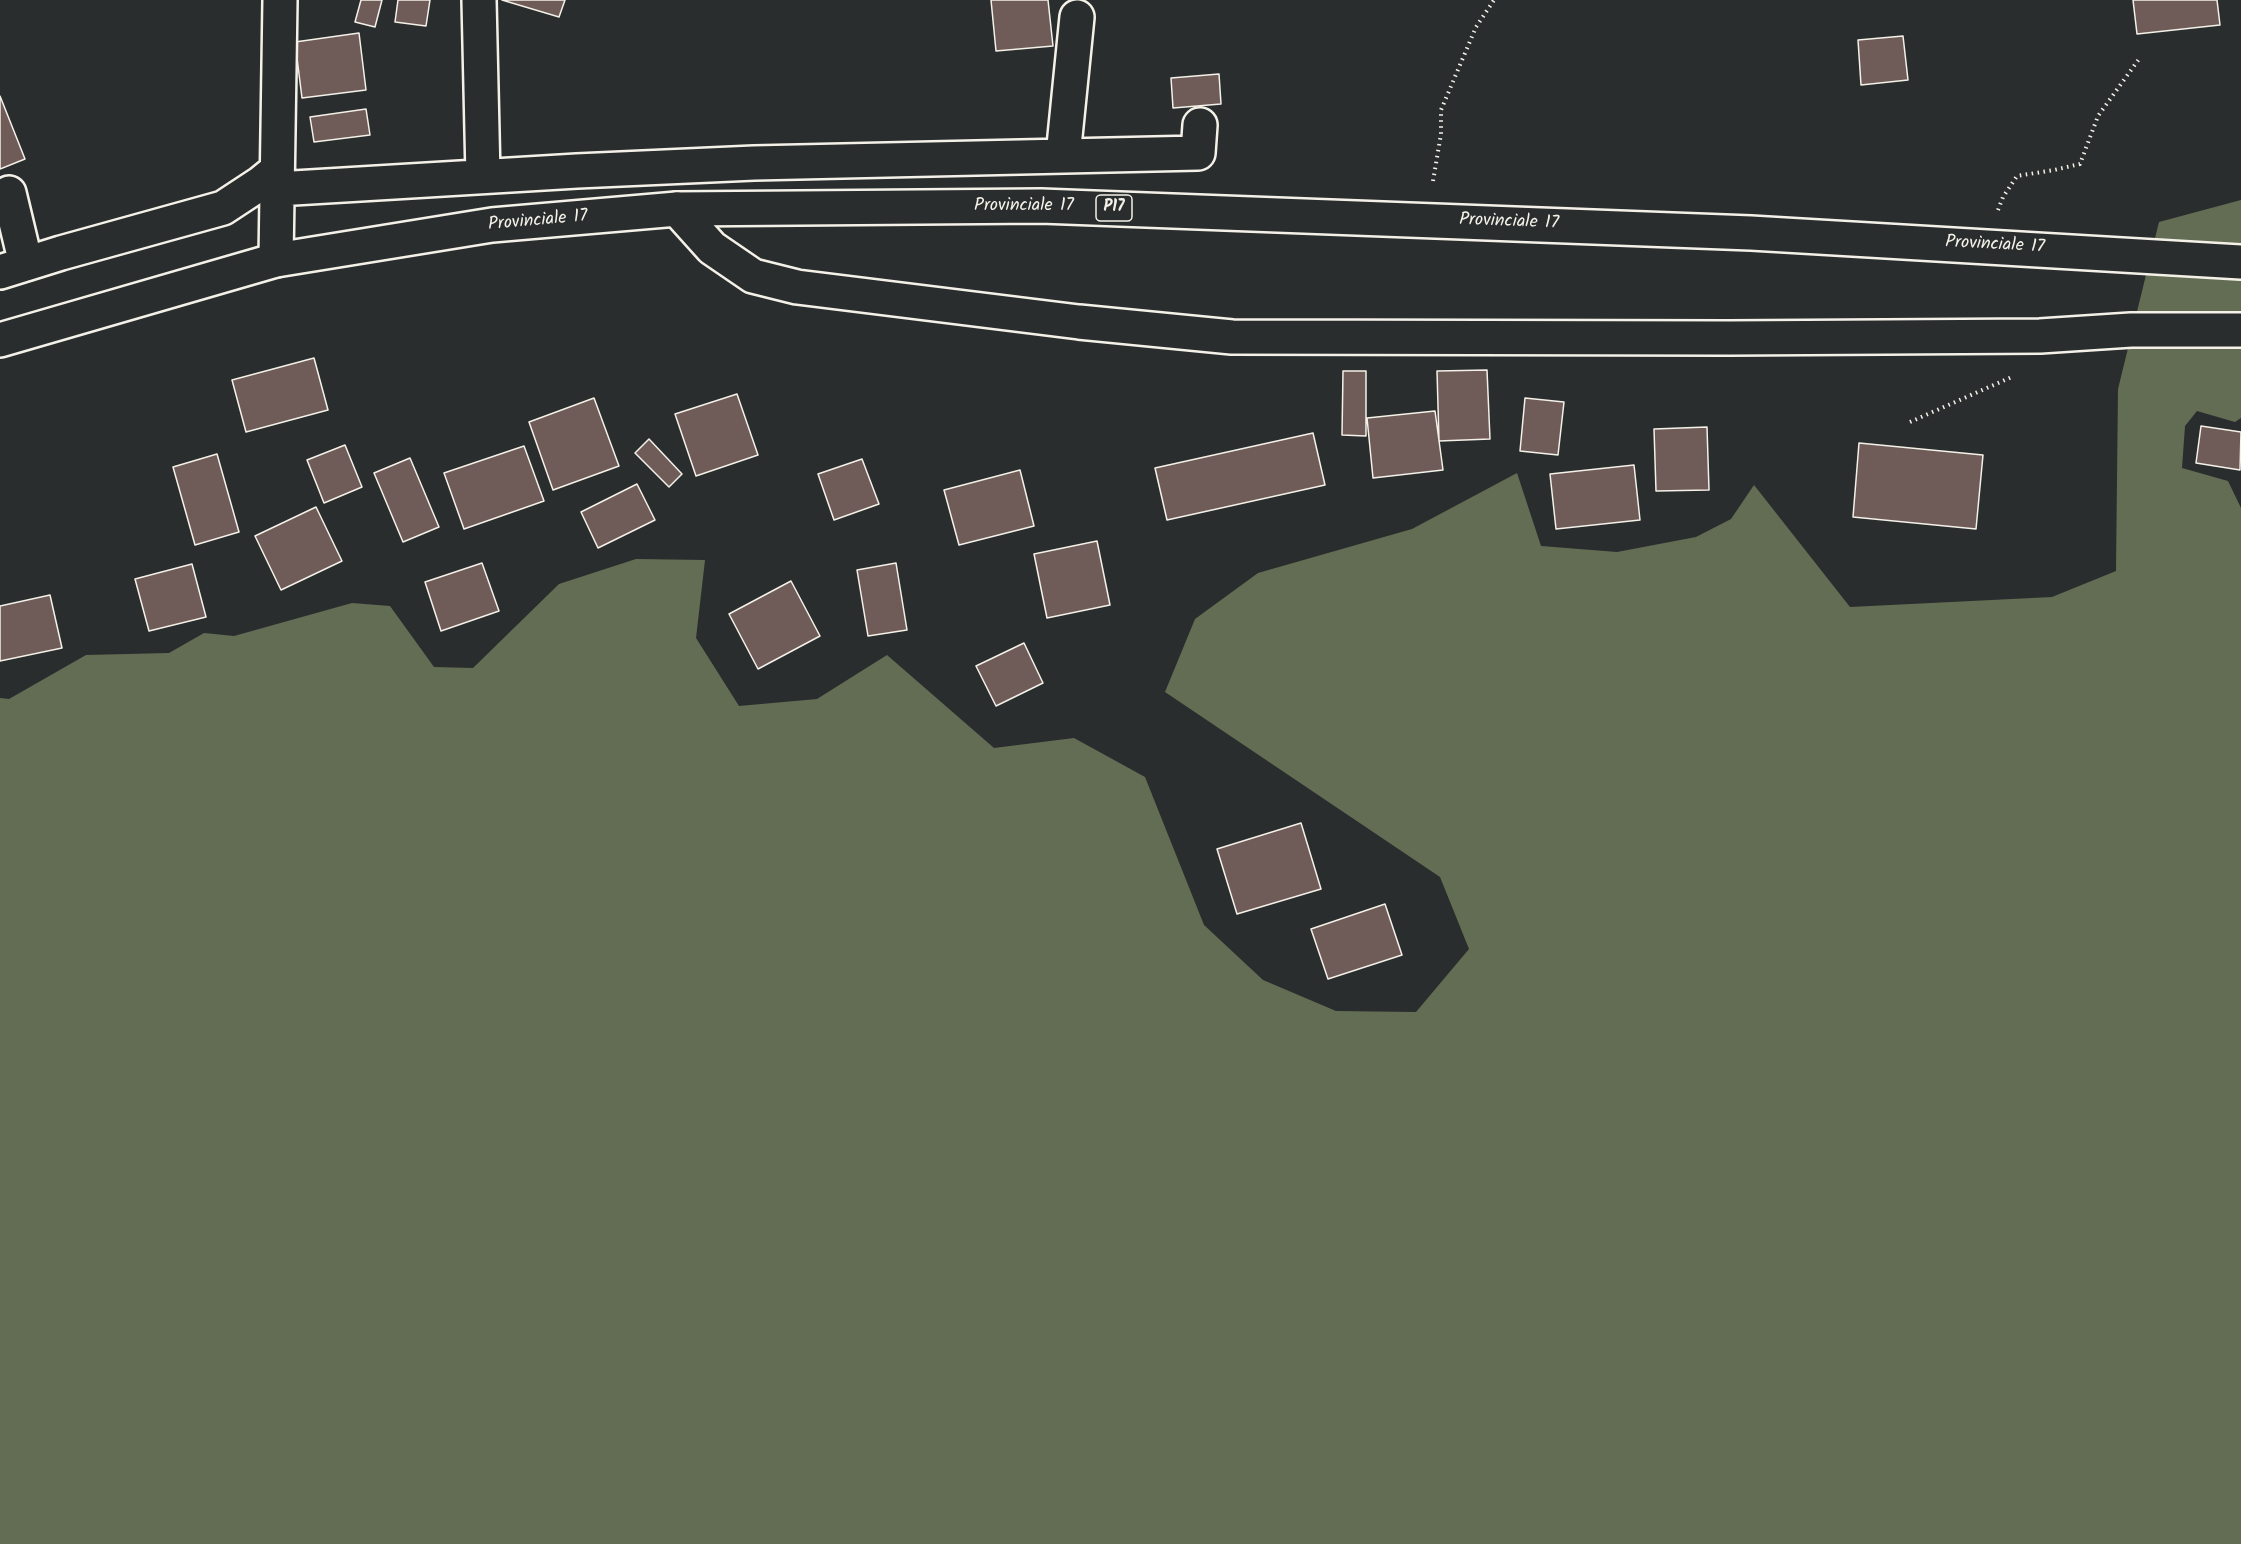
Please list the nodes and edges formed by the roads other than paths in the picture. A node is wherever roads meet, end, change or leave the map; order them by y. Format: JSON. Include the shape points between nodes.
{"nodes":[{"id":1,"x":280,"y":0,"type":"edge"},
{"id":2,"x":478,"y":0,"type":"edge"},
{"id":3,"x":1077,"y":17,"type":"dead end"},
{"id":4,"x":1200,"y":125,"type":"dead end"},
{"id":5,"x":1063,"y":156,"type":"junction"},
{"id":6,"x":483,"y":176,"type":"junction"},
{"id":7,"x":277,"y":180,"type":"junction"},
{"id":8,"x":9,"y":193,"type":"dead end"},
{"id":9,"x":677,"y":210,"type":"junction"},
{"id":10,"x":276,"y":260,"type":"junction"},
{"id":11,"x":2241,"y":262,"type":"edge"},
{"id":12,"x":13,"y":268,"type":"edge"},
{"id":13,"x":2241,"y":330,"type":"edge"},
{"id":14,"x":0,"y":340,"type":"edge"}],
"edges":[{"from":1,"to":7,"type":"street"},
{"from":2,"to":6,"type":"street"},
{"from":3,"to":5,"type":"street"},
{"from":4,"to":5,"type":"street","via":[[1197,153]]},
{"from":5,"to":6,"type":"street","via":[[754,163]]},
{"from":6,"to":7,"type":"street"},
{"from":7,"to":10,"type":"street"},
{"from":7,"to":12,"type":"street","via":[[261,183],[223,208]]},
{"from":8,"to":12,"type":"street"},
{"from":9,"to":10,"type":"street","name":"Provinciale 17","number":"P17","via":[[492,225]]},
{"from":9,"to":11,"type":"street","name":"Provinciale 17","number":"P17","via":[[1041,206],[1751,233]]},
{"from":9,"to":13,"type":"street","via":[[712,248],[753,276],[797,287],[1232,337],[2040,336],[2132,330]]},
{"from":10,"to":14,"type":"street","name":"Provinciale 17","number":"P17"}]}
